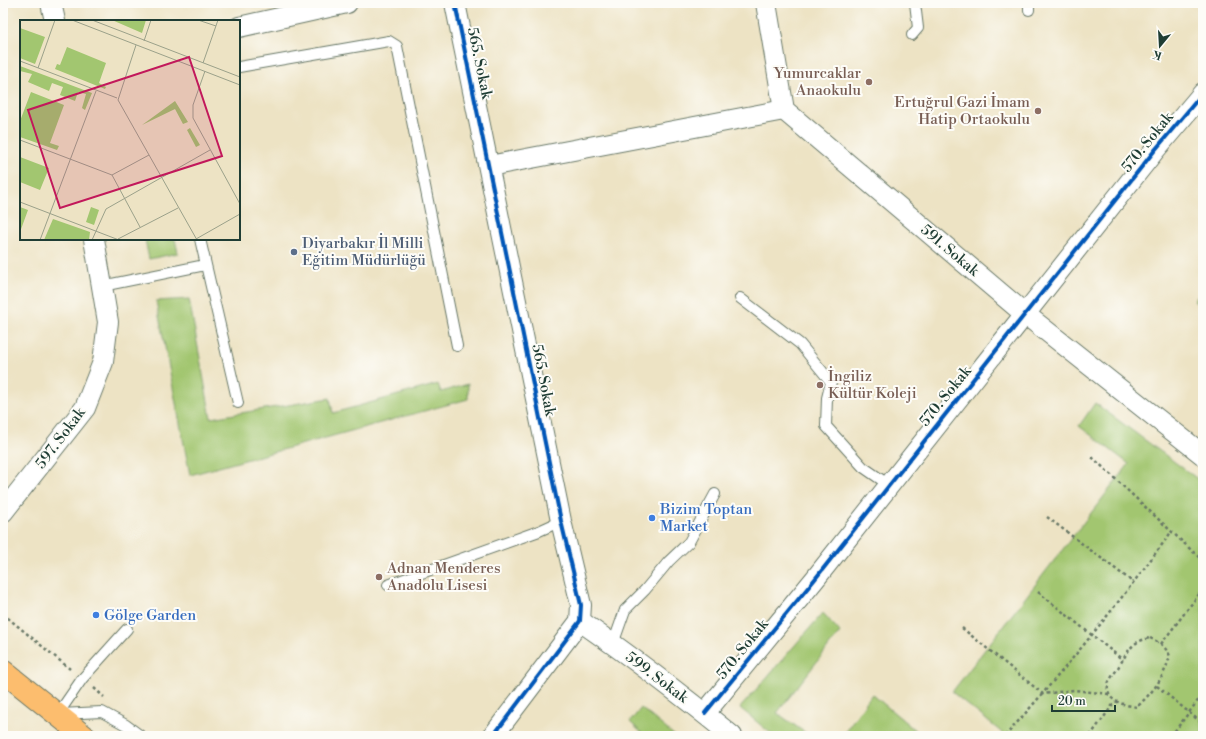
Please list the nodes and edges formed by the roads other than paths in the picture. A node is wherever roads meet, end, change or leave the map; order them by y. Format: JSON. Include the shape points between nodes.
{"nodes":[{"id":1,"x":52,"y":3,"type":"edge"},
{"id":2,"x":347,"y":3,"type":"edge"},
{"id":3,"x":455,"y":3,"type":"edge"},
{"id":4,"x":766,"y":3,"type":"edge"},
{"id":5,"x":916,"y":3,"type":"edge"},
{"id":6,"x":55,"y":20,"type":"edge"},
{"id":7,"x":240,"y":27,"type":"edge"},
{"id":8,"x":912,"y":35,"type":"dead end"},
{"id":9,"x":240,"y":67,"type":"edge"},
{"id":10,"x":1203,"y":93,"type":"edge"},
{"id":11,"x":784,"y":110,"type":"junction"},
{"id":12,"x":489,"y":166,"type":"junction"},
{"id":13,"x":94,"y":240,"type":"edge"},
{"id":14,"x":200,"y":240,"type":"edge"},
{"id":15,"x":205,"y":265,"type":"junction"},
{"id":16,"x":102,"y":286,"type":"junction"},
{"id":17,"x":740,"y":298,"type":"dead end"},
{"id":18,"x":1025,"y":314,"type":"junction"},
{"id":19,"x":457,"y":346,"type":"dead end"},
{"id":20,"x":238,"y":403,"type":"dead end"},
{"id":21,"x":1203,"y":455,"type":"edge"},
{"id":22,"x":889,"y":485,"type":"junction"},
{"id":23,"x":715,"y":494,"type":"dead end"},
{"id":24,"x":3,"y":512,"type":"edge"},
{"id":25,"x":560,"y":521,"type":"junction"},
{"id":26,"x":388,"y":585,"type":"dead end"},
{"id":27,"x":580,"y":621,"type":"junction"},
{"id":28,"x":127,"y":629,"type":"dead end"},
{"id":29,"x":613,"y":644,"type":"junction"},
{"id":30,"x":3,"y":671,"type":"edge"},
{"id":31,"x":58,"y":714,"type":"junction"},
{"id":32,"x":705,"y":714,"type":"junction"},
{"id":33,"x":84,"y":736,"type":"edge"},
{"id":34,"x":141,"y":736,"type":"edge"},
{"id":35,"x":494,"y":736,"type":"edge"},
{"id":36,"x":732,"y":736,"type":"edge"}],
"edges":[{"from":1,"to":6,"type":"street"},
{"from":2,"to":7,"type":"street"},
{"from":3,"to":12,"type":"street","name":"565. Sokak"},
{"from":4,"to":11,"type":"street"},
{"from":5,"to":8,"type":"lane","via":[[918,28]]},
{"from":9,"to":19,"type":"lane","via":[[389,41],[398,46]]},
{"from":10,"to":18,"type":"street","name":"570. Sokak"},
{"from":11,"to":12,"type":"street"},
{"from":11,"to":18,"type":"street","name":"591. Sokak"},
{"from":12,"to":25,"type":"street","name":"565. Sokak"},
{"from":13,"to":16,"type":"street","name":"597. Sokak"},
{"from":14,"to":15,"type":"lane"},
{"from":15,"to":16,"type":"lane"},
{"from":15,"to":20,"type":"lane"},
{"from":16,"to":24,"type":"street","name":"597. Sokak","via":[[108,322],[103,362],[85,408]]},
{"from":17,"to":22,"type":"lane","via":[[800,344],[831,382],[827,398],[826,426],[863,467]]},
{"from":18,"to":21,"type":"street","name":"591. Sokak"},
{"from":18,"to":22,"type":"street","name":"570. Sokak"},
{"from":22,"to":32,"type":"street","name":"570. Sokak"},
{"from":23,"to":29,"type":"lane","via":[[689,542],[625,610]]},
{"from":25,"to":26,"type":"lane","via":[[539,531]]},
{"from":25,"to":27,"type":"street","name":"565. Sokak","via":[[581,605]]},
{"from":27,"to":29,"type":"street","name":"599. Sokak"},
{"from":27,"to":35,"type":"street"},
{"from":28,"to":31,"type":"lane","via":[[82,679]]},
{"from":29,"to":32,"type":"street","name":"599. Sokak"},
{"from":30,"to":31,"type":"main road"},
{"from":31,"to":33,"type":"main road"},
{"from":31,"to":34,"type":"lane","via":[[102,712]]},
{"from":32,"to":36,"type":"street","name":"599. Sokak"}]}
